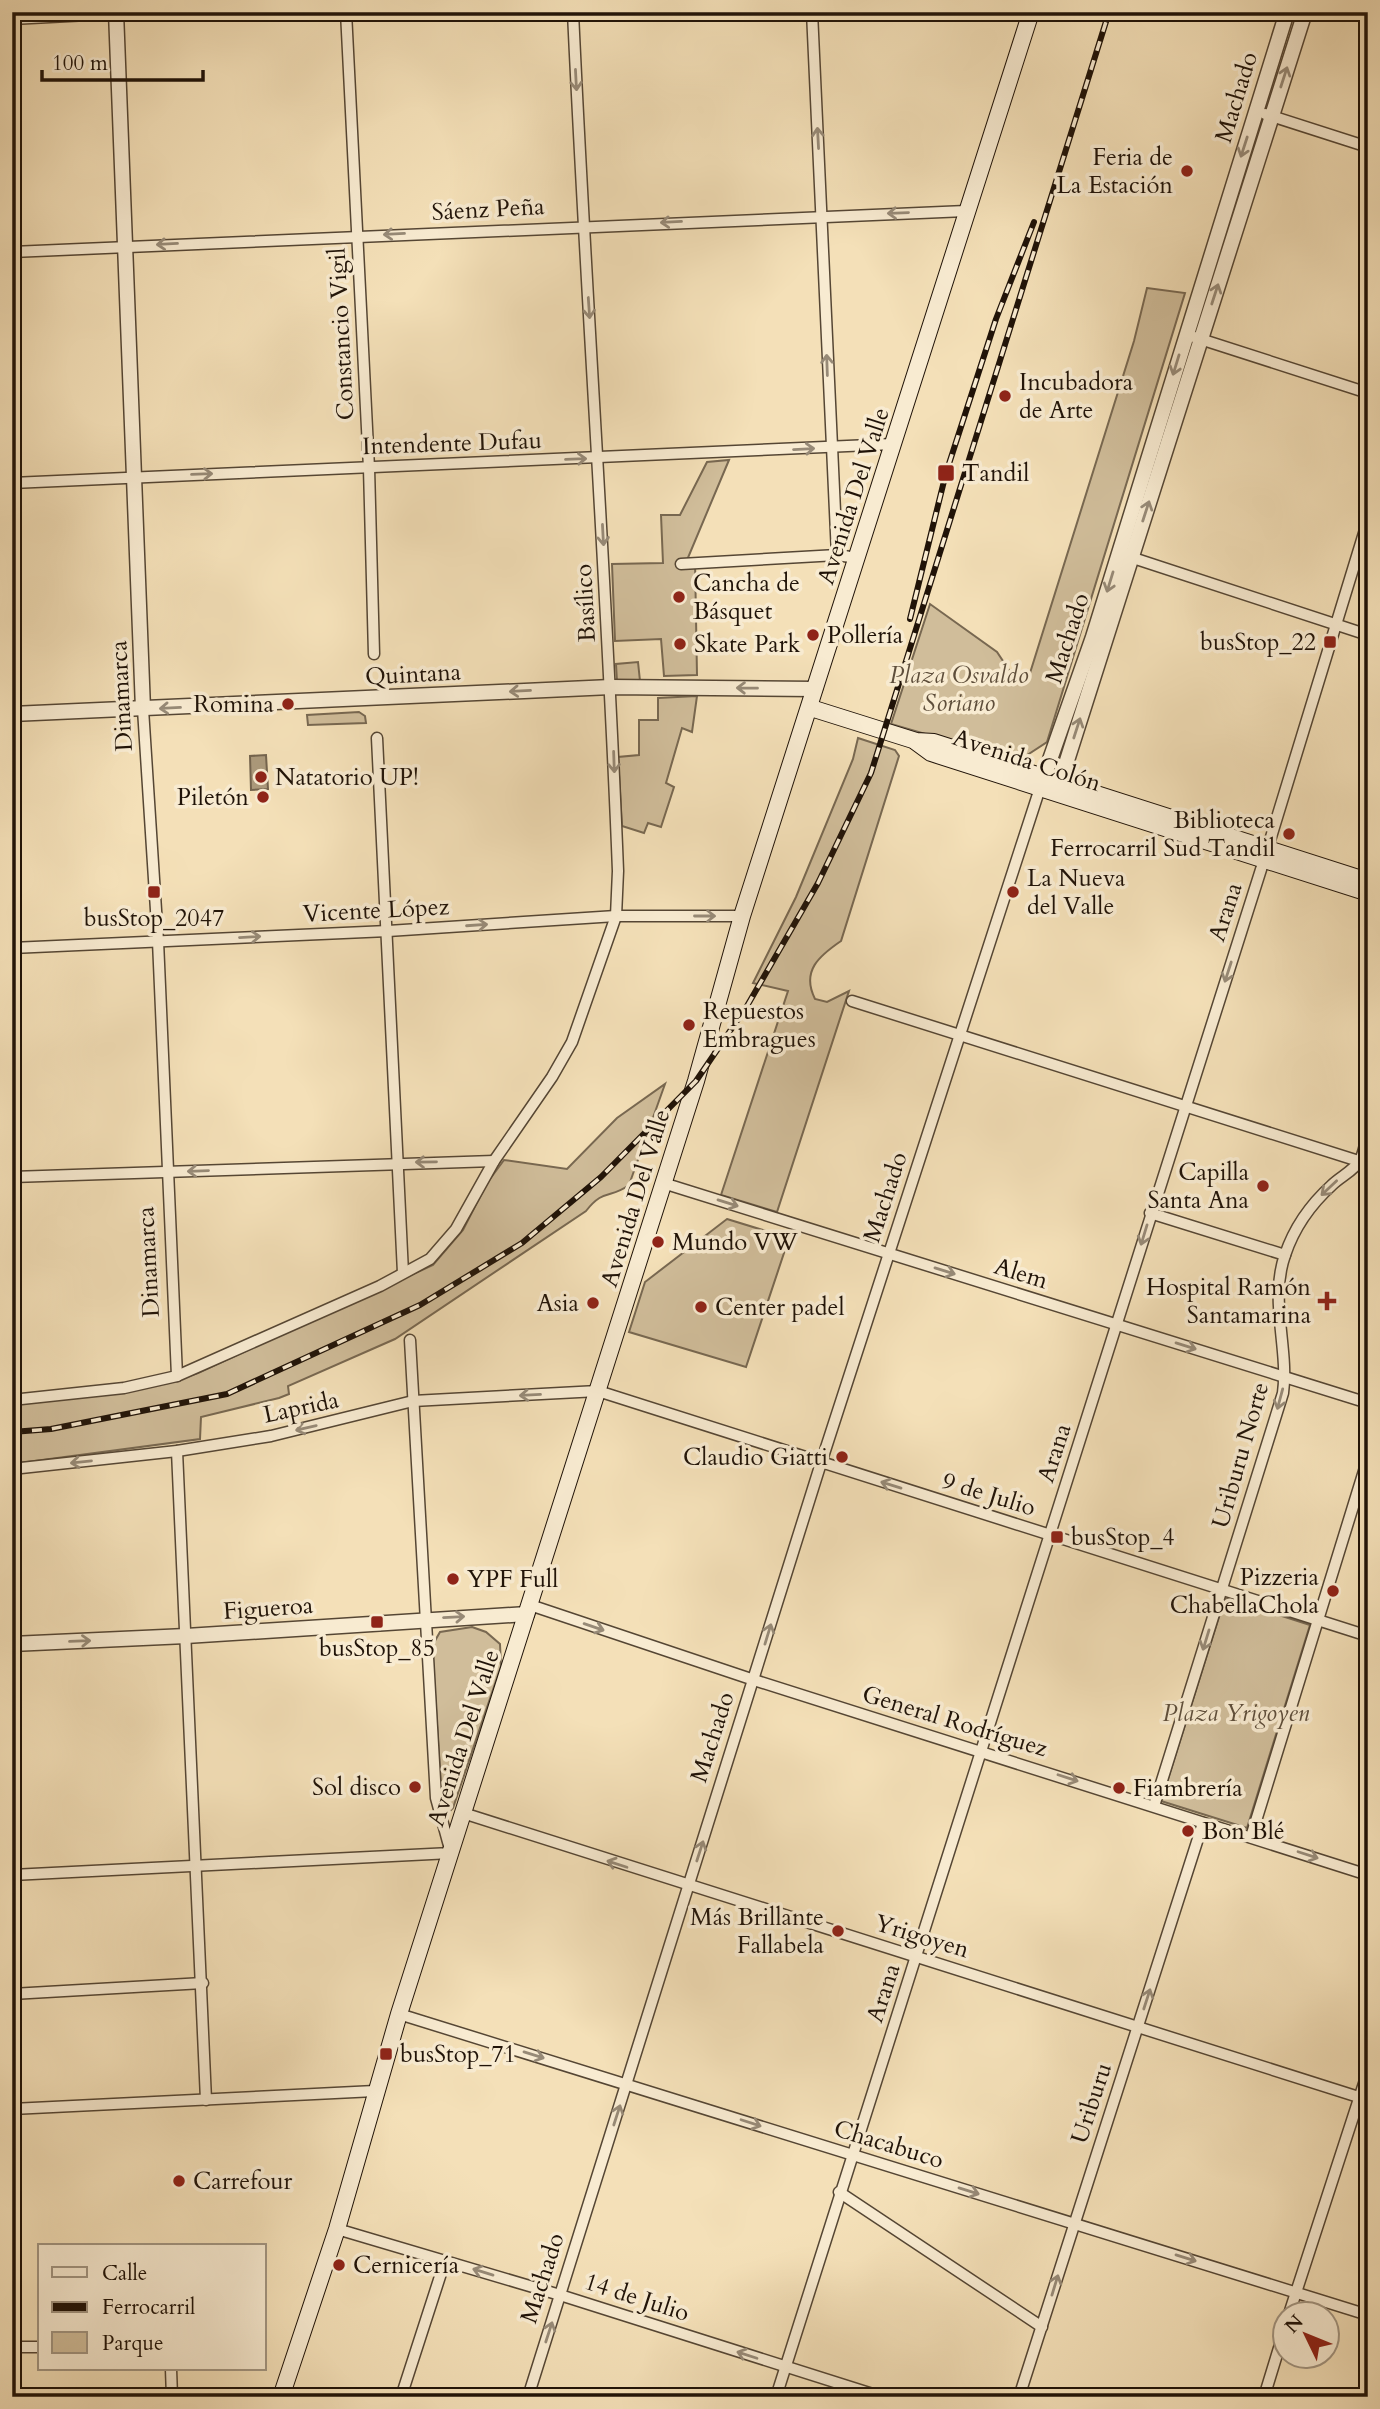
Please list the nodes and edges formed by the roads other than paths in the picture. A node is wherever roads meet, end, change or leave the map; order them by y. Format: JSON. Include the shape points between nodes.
{"nodes":[{"id":1,"x":145,"y":12,"type":"edge"},
{"id":2,"x":346,"y":12,"type":"edge"},
{"id":3,"x":573,"y":12,"type":"edge"},
{"id":4,"x":812,"y":12,"type":"edge"},
{"id":5,"x":1031,"y":12,"type":"edge"},
{"id":6,"x":1287,"y":12,"type":"edge"},
{"id":7,"x":1305,"y":12,"type":"edge"},
{"id":8,"x":116,"y":13,"type":"edge"},
{"id":9,"x":12,"y":19,"type":"edge"},
{"id":10,"x":1256,"y":111,"type":"junction"},
{"id":11,"x":1272,"y":116,"type":"junction"},
{"id":12,"x":1368,"y":148,"type":"edge"},
{"id":13,"x":966,"y":211,"type":"junction"},
{"id":14,"x":821,"y":215,"type":"junction"},
{"id":15,"x":583,"y":226,"type":"junction"},
{"id":16,"x":357,"y":236,"type":"junction"},
{"id":17,"x":125,"y":246,"type":"junction"},
{"id":18,"x":12,"y":252,"type":"edge"},
{"id":19,"x":1185,"y":335,"type":"junction"},
{"id":20,"x":1201,"y":339,"type":"junction"},
{"id":21,"x":1368,"y":393,"type":"edge"},
{"id":22,"x":893,"y":444,"type":"junction"},
{"id":23,"x":830,"y":447,"type":"junction"},
{"id":24,"x":599,"y":458,"type":"junction"},
{"id":25,"x":369,"y":468,"type":"junction"},
{"id":26,"x":134,"y":476,"type":"junction"},
{"id":27,"x":12,"y":483,"type":"edge"},
{"id":28,"x":1368,"y":520,"type":"edge"},
{"id":29,"x":837,"y":555,"type":"junction"},
{"id":30,"x":1125,"y":555,"type":"junction"},
{"id":31,"x":857,"y":558,"type":"junction"},
{"id":32,"x":681,"y":564,"type":"dead end"},
{"id":33,"x":1335,"y":625,"type":"junction"},
{"id":34,"x":1368,"y":635,"type":"edge"},
{"id":35,"x":374,"y":654,"type":"dead end"},
{"id":36,"x":611,"y":687,"type":"junction"},
{"id":37,"x":815,"y":689,"type":"junction"},
{"id":38,"x":811,"y":708,"type":"junction"},
{"id":39,"x":143,"y":709,"type":"junction"},
{"id":40,"x":12,"y":715,"type":"edge"},
{"id":41,"x":377,"y":738,"type":"dead end"},
{"id":42,"x":1050,"y":785,"type":"junction"},
{"id":43,"x":1265,"y":855,"type":"junction"},
{"id":44,"x":1368,"y":881,"type":"edge"},
{"id":45,"x":1368,"y":893,"type":"edge"},
{"id":46,"x":617,"y":916,"type":"junction"},
{"id":47,"x":742,"y":916,"type":"junction"},
{"id":48,"x":388,"y":931,"type":"junction"},
{"id":49,"x":158,"y":941,"type":"junction"},
{"id":50,"x":12,"y":948,"type":"edge"},
{"id":51,"x":852,"y":1001,"type":"dead end"},
{"id":52,"x":961,"y":1035,"type":"junction"},
{"id":53,"x":1186,"y":1107,"type":"junction"},
{"id":54,"x":1368,"y":1135,"type":"edge"},
{"id":55,"x":494,"y":1161,"type":"junction"},
{"id":56,"x":396,"y":1163,"type":"junction"},
{"id":57,"x":1364,"y":1163,"type":"edge"},
{"id":58,"x":166,"y":1172,"type":"junction"},
{"id":59,"x":12,"y":1177,"type":"edge"},
{"id":60,"x":663,"y":1183,"type":"junction"},
{"id":61,"x":1150,"y":1213,"type":"junction"},
{"id":62,"x":890,"y":1254,"type":"junction"},
{"id":63,"x":1285,"y":1255,"type":"junction"},
{"id":64,"x":403,"y":1273,"type":"junction"},
{"id":65,"x":1117,"y":1324,"type":"junction"},
{"id":66,"x":410,"y":1340,"type":"dead end"},
{"id":67,"x":177,"y":1376,"type":"junction"},
{"id":68,"x":1285,"y":1376,"type":"junction"},
{"id":69,"x":598,"y":1391,"type":"junction"},
{"id":70,"x":12,"y":1400,"type":"edge"},
{"id":71,"x":413,"y":1401,"type":"junction"},
{"id":72,"x":1368,"y":1403,"type":"edge"},
{"id":73,"x":177,"y":1451,"type":"junction"},
{"id":74,"x":1368,"y":1458,"type":"edge"},
{"id":75,"x":821,"y":1463,"type":"junction"},
{"id":76,"x":12,"y":1469,"type":"edge"},
{"id":77,"x":1050,"y":1535,"type":"junction"},
{"id":78,"x":1222,"y":1590,"type":"junction"},
{"id":79,"x":528,"y":1609,"type":"junction"},
{"id":80,"x":425,"y":1619,"type":"junction"},
{"id":81,"x":1316,"y":1620,"type":"junction"},
{"id":82,"x":186,"y":1636,"type":"junction"},
{"id":83,"x":1368,"y":1636,"type":"edge"},
{"id":84,"x":12,"y":1644,"type":"edge"},
{"id":85,"x":754,"y":1680,"type":"junction"},
{"id":86,"x":982,"y":1750,"type":"junction"},
{"id":87,"x":1154,"y":1806,"type":"junction"},
{"id":88,"x":463,"y":1813,"type":"junction"},
{"id":89,"x":1203,"y":1823,"type":"junction"},
{"id":90,"x":1251,"y":1837,"type":"junction"},
{"id":91,"x":451,"y":1853,"type":"junction"},
{"id":92,"x":197,"y":1866,"type":"junction"},
{"id":93,"x":12,"y":1875,"type":"edge"},
{"id":94,"x":1368,"y":1875,"type":"edge"},
{"id":95,"x":688,"y":1887,"type":"junction"},
{"id":96,"x":917,"y":1956,"type":"junction"},
{"id":97,"x":203,"y":1983,"type":"junction"},
{"id":98,"x":12,"y":1994,"type":"edge"},
{"id":99,"x":399,"y":2014,"type":"junction"},
{"id":100,"x":1138,"y":2027,"type":"junction"},
{"id":101,"x":1368,"y":2071,"type":"edge"},
{"id":102,"x":627,"y":2084,"type":"junction"},
{"id":103,"x":375,"y":2091,"type":"junction"},
{"id":104,"x":1364,"y":2099,"type":"edge"},
{"id":105,"x":206,"y":2100,"type":"junction"},
{"id":106,"x":12,"y":2109,"type":"edge"},
{"id":107,"x":854,"y":2155,"type":"junction"},
{"id":108,"x":839,"y":2192,"type":"junction"},
{"id":109,"x":1074,"y":2223,"type":"junction"},
{"id":110,"x":337,"y":2229,"type":"junction"},
{"id":111,"x":445,"y":2261,"type":"junction"},
{"id":112,"x":1296,"y":2292,"type":"junction"},
{"id":113,"x":560,"y":2295,"type":"junction"},
{"id":114,"x":1294,"y":2300,"type":"edge"},
{"id":115,"x":1368,"y":2315,"type":"edge"},
{"id":116,"x":1042,"y":2327,"type":"junction"},
{"id":117,"x":12,"y":2347,"type":"edge"},
{"id":118,"x":38,"y":2347,"type":"edge"},
{"id":119,"x":786,"y":2367,"type":"junction"},
{"id":120,"x":171,"y":2370,"type":"edge"},
{"id":121,"x":1272,"y":2370,"type":"edge"},
{"id":122,"x":172,"y":2397,"type":"edge"},
{"id":123,"x":281,"y":2397,"type":"edge"},
{"id":124,"x":401,"y":2397,"type":"edge"},
{"id":125,"x":528,"y":2397,"type":"edge"},
{"id":126,"x":776,"y":2397,"type":"edge"},
{"id":127,"x":883,"y":2397,"type":"edge"},
{"id":128,"x":1019,"y":2397,"type":"edge"},
{"id":129,"x":1264,"y":2397,"type":"edge"}],
"edges":[{"from":1,"to":8,"type":"street"},
{"from":2,"to":16,"type":"street","name":"Constancio Vigil"},
{"from":3,"to":15,"type":"street","name":"Basílico","one_way":true},
{"from":14,"to":4,"type":"street","one_way":true},
{"from":5,"to":13,"type":"main road","name":"Avenida Del Valle"},
{"from":6,"to":10,"type":"street","name":"Machado"},
{"from":11,"to":7,"type":"street","name":"Machado","one_way":true},
{"from":8,"to":9,"type":"street"},
{"from":8,"to":17,"type":"street","name":"Dinamarca"},
{"from":10,"to":11,"type":"street"},
{"from":10,"to":19,"type":"street","name":"Machado","one_way":true},
{"from":11,"to":12,"type":"street"},
{"from":20,"to":11,"type":"street","name":"Machado","one_way":true},
{"from":13,"to":14,"type":"street","name":"Sáenz Peña","one_way":true},
{"from":13,"to":22,"type":"main road","name":"Avenida Del Valle"},
{"from":14,"to":15,"type":"street","name":"Sáenz Peña","one_way":true},
{"from":23,"to":14,"type":"street","one_way":true},
{"from":15,"to":16,"type":"street","name":"Sáenz Peña","one_way":true},
{"from":15,"to":24,"type":"street","name":"Basílico","one_way":true},
{"from":16,"to":17,"type":"street","name":"Sáenz Peña","one_way":true},
{"from":16,"to":25,"type":"street","name":"Constancio Vigil"},
{"from":17,"to":18,"type":"street","name":"Sáenz Peña"},
{"from":17,"to":26,"type":"street","name":"Dinamarca"},
{"from":19,"to":20,"type":"street"},
{"from":19,"to":30,"type":"street","name":"Machado","one_way":true},
{"from":20,"to":21,"type":"street"},
{"from":30,"to":20,"type":"street","name":"Machado","one_way":true},
{"from":22,"to":23,"type":"street","name":"Intendente Dufau"},
{"from":22,"to":31,"type":"main road","name":"Avenida Del Valle"},
{"from":24,"to":23,"type":"street","name":"Intendente Dufau","one_way":true},
{"from":23,"to":29,"type":"street"},
{"from":25,"to":24,"type":"street","name":"Intendente Dufau","one_way":true},
{"from":24,"to":36,"type":"street","name":"Basílico","one_way":true},
{"from":26,"to":25,"type":"street","name":"Intendente Dufau","one_way":true},
{"from":25,"to":35,"type":"street","name":"Constancio Vigil"},
{"from":26,"to":27,"type":"street","name":"Intendente Dufau"},
{"from":26,"to":39,"type":"street","name":"Dinamarca"},
{"from":28,"to":33,"type":"street","name":"Arana"},
{"from":29,"to":31,"type":"street"},
{"from":29,"to":32,"type":"street"},
{"from":30,"to":33,"type":"street"},
{"from":30,"to":42,"type":"street","name":"Machado"},
{"from":31,"to":37,"type":"main road","name":"Avenida Del Valle"},
{"from":33,"to":34,"type":"street"},
{"from":33,"to":43,"type":"street","name":"Arana"},
{"from":37,"to":36,"type":"street","name":"Quintana","one_way":true},
{"from":36,"to":39,"type":"street","name":"Quintana","one_way":true},
{"from":36,"to":46,"type":"street","name":"Basílico","one_way":true},
{"from":37,"to":38,"type":"main road","name":"Avenida Del Valle"},
{"from":38,"to":42,"type":"main road","name":"Avenida Colón","via":[[916,741],[934,742]]},
{"from":38,"to":47,"type":"main road","name":"Avenida Del Valle"},
{"from":39,"to":40,"type":"street","name":"Quintana"},
{"from":39,"to":49,"type":"street","name":"Dinamarca"},
{"from":41,"to":48,"type":"street"},
{"from":42,"to":43,"type":"main road","name":"Avenida Colón"},
{"from":42,"to":52,"type":"street","name":"Machado"},
{"from":43,"to":44,"type":"main road","name":"Avenida Colón"},
{"from":43,"to":45,"type":"main road","name":"Avenida Colón"},
{"from":43,"to":53,"type":"street","name":"Arana","one_way":true},
{"from":46,"to":47,"type":"street","name":"Vicente López","one_way":true},
{"from":48,"to":46,"type":"street","name":"Vicente López","one_way":true},
{"from":46,"to":55,"type":"street","name":"Basílico","via":[[572,1042]]},
{"from":47,"to":60,"type":"main road","name":"Avenida Del Valle"},
{"from":49,"to":48,"type":"street","name":"Vicente López","one_way":true},
{"from":48,"to":56,"type":"street"},
{"from":49,"to":50,"type":"street","name":"Vicente López"},
{"from":49,"to":58,"type":"street","name":"Dinamarca"},
{"from":51,"to":52,"type":"street"},
{"from":52,"to":53,"type":"street"},
{"from":52,"to":62,"type":"street","name":"Machado"},
{"from":53,"to":57,"type":"street"},
{"from":53,"to":61,"type":"street","name":"Arana"},
{"from":54,"to":57,"type":"street","name":"Uriburu Norte"},
{"from":55,"to":56,"type":"street","one_way":true},
{"from":55,"to":64,"type":"street","name":"Basílico","via":[[456,1229],[430,1259]]},
{"from":56,"to":58,"type":"street","one_way":true},
{"from":56,"to":64,"type":"street"},
{"from":57,"to":63,"type":"street","name":"Uriburu Norte","one_way":true,"via":[[1316,1200]]},
{"from":58,"to":59,"type":"street"},
{"from":58,"to":67,"type":"street","name":"Dinamarca"},
{"from":60,"to":62,"type":"street","name":"Alem","one_way":true},
{"from":60,"to":69,"type":"main road","name":"Avenida Del Valle"},
{"from":61,"to":63,"type":"street"},
{"from":61,"to":65,"type":"street","name":"Arana","one_way":true},
{"from":62,"to":65,"type":"street","name":"Alem","one_way":true},
{"from":62,"to":75,"type":"street","name":"Machado"},
{"from":63,"to":68,"type":"street","name":"Uriburu Norte","via":[[1279,1275]]},
{"from":64,"to":67,"type":"street","name":"Basílico"},
{"from":65,"to":68,"type":"street","name":"Alem","one_way":true},
{"from":65,"to":77,"type":"street","name":"Arana"},
{"from":66,"to":71,"type":"street"},
{"from":67,"to":70,"type":"street","name":"Basílico","via":[[124,1388]]},
{"from":68,"to":72,"type":"street","name":"Alem"},
{"from":68,"to":78,"type":"street","name":"Uriburu Norte","one_way":true},
{"from":69,"to":71,"type":"street","name":"Laprida","one_way":true},
{"from":69,"to":75,"type":"street","name":"9 de Julio"},
{"from":69,"to":79,"type":"main road","name":"Avenida Del Valle"},
{"from":71,"to":73,"type":"street","name":"Laprida","one_way":true,"via":[[289,1432]]},
{"from":71,"to":80,"type":"street"},
{"from":73,"to":76,"type":"street","name":"Laprida","one_way":true},
{"from":73,"to":82,"type":"street"},
{"from":74,"to":81,"type":"street"},
{"from":77,"to":75,"type":"street","name":"9 de Julio","one_way":true},
{"from":85,"to":75,"type":"street","name":"Machado","one_way":true},
{"from":77,"to":78,"type":"street","name":"9 de Julio"},
{"from":77,"to":86,"type":"street","name":"Arana"},
{"from":78,"to":81,"type":"street","name":"9 de Julio"},
{"from":78,"to":87,"type":"street","name":"Uriburu Norte","one_way":true},
{"from":80,"to":79,"type":"street","name":"Figueroa","one_way":true},
{"from":79,"to":85,"type":"street","name":"General Rodríguez","one_way":true},
{"from":79,"to":88,"type":"main road","name":"Avenida Del Valle"},
{"from":80,"to":82,"type":"street","name":"Figueroa"},
{"from":80,"to":91,"type":"street","via":[[436,1798]]},
{"from":81,"to":83,"type":"street","name":"9 de Julio"},
{"from":81,"to":90,"type":"street"},
{"from":84,"to":82,"type":"street","name":"Figueroa","one_way":true},
{"from":82,"to":92,"type":"street"},
{"from":85,"to":86,"type":"street","name":"General Rodríguez"},
{"from":95,"to":85,"type":"street","name":"Machado","one_way":true},
{"from":86,"to":87,"type":"street","name":"General Rodríguez","one_way":true},
{"from":86,"to":96,"type":"street","name":"Arana"},
{"from":87,"to":89,"type":"street","name":"General Rodríguez"},
{"from":88,"to":91,"type":"main road","name":"Avenida Del Valle"},
{"from":95,"to":88,"type":"street","name":"Yrigoyen","one_way":true},
{"from":89,"to":90,"type":"street","name":"General Rodríguez"},
{"from":100,"to":89,"type":"street","name":"Uriburu","one_way":true},
{"from":90,"to":94,"type":"street","name":"General Rodríguez","one_way":true},
{"from":91,"to":92,"type":"street"},
{"from":91,"to":99,"type":"main road","name":"Avenida Del Valle"},
{"from":92,"to":93,"type":"street"},
{"from":92,"to":97,"type":"street"},
{"from":95,"to":96,"type":"street","name":"Yrigoyen"},
{"from":95,"to":102,"type":"street","name":"Machado"},
{"from":96,"to":100,"type":"street","name":"Yrigoyen"},
{"from":96,"to":107,"type":"street","name":"Arana"},
{"from":97,"to":98,"type":"street"},
{"from":97,"to":105,"type":"street"},
{"from":99,"to":102,"type":"street","name":"Chacabuco","one_way":true},
{"from":99,"to":103,"type":"main road","name":"Avenida Del Valle"},
{"from":100,"to":104,"type":"street","name":"Yrigoyen"},
{"from":100,"to":109,"type":"street","name":"Uriburu"},
{"from":101,"to":104,"type":"street"},
{"from":102,"to":107,"type":"street","name":"Chacabuco","one_way":true},
{"from":113,"to":102,"type":"street","name":"Machado","one_way":true},
{"from":103,"to":105,"type":"street"},
{"from":103,"to":110,"type":"main road","name":"Avenida Del Valle"},
{"from":104,"to":112,"type":"street"},
{"from":105,"to":106,"type":"street"},
{"from":107,"to":108,"type":"street","name":"Arana"},
{"from":107,"to":109,"type":"street","name":"Chacabuco","one_way":true},
{"from":108,"to":116,"type":"street"},
{"from":108,"to":119,"type":"street","name":"Arana"},
{"from":109,"to":112,"type":"street","name":"Chacabuco","one_way":true},
{"from":116,"to":109,"type":"street","name":"Uriburu","one_way":true},
{"from":110,"to":111,"type":"street","name":"14 de Julio"},
{"from":110,"to":123,"type":"main road","name":"Avenida Del Valle"},
{"from":113,"to":111,"type":"street","name":"14 de Julio","one_way":true},
{"from":111,"to":124,"type":"street"},
{"from":112,"to":114,"type":"street"},
{"from":112,"to":115,"type":"street","name":"Chacabuco"},
{"from":119,"to":113,"type":"street","name":"14 de Julio","one_way":true},
{"from":125,"to":113,"type":"street","name":"Machado","one_way":true},
{"from":116,"to":128,"type":"street","name":"Uriburu"},
{"from":117,"to":118,"type":"street"},
{"from":119,"to":126,"type":"street","name":"Arana"},
{"from":119,"to":127,"type":"street","name":"14 de Julio"},
{"from":120,"to":122,"type":"street"},
{"from":121,"to":129,"type":"street"}]}
